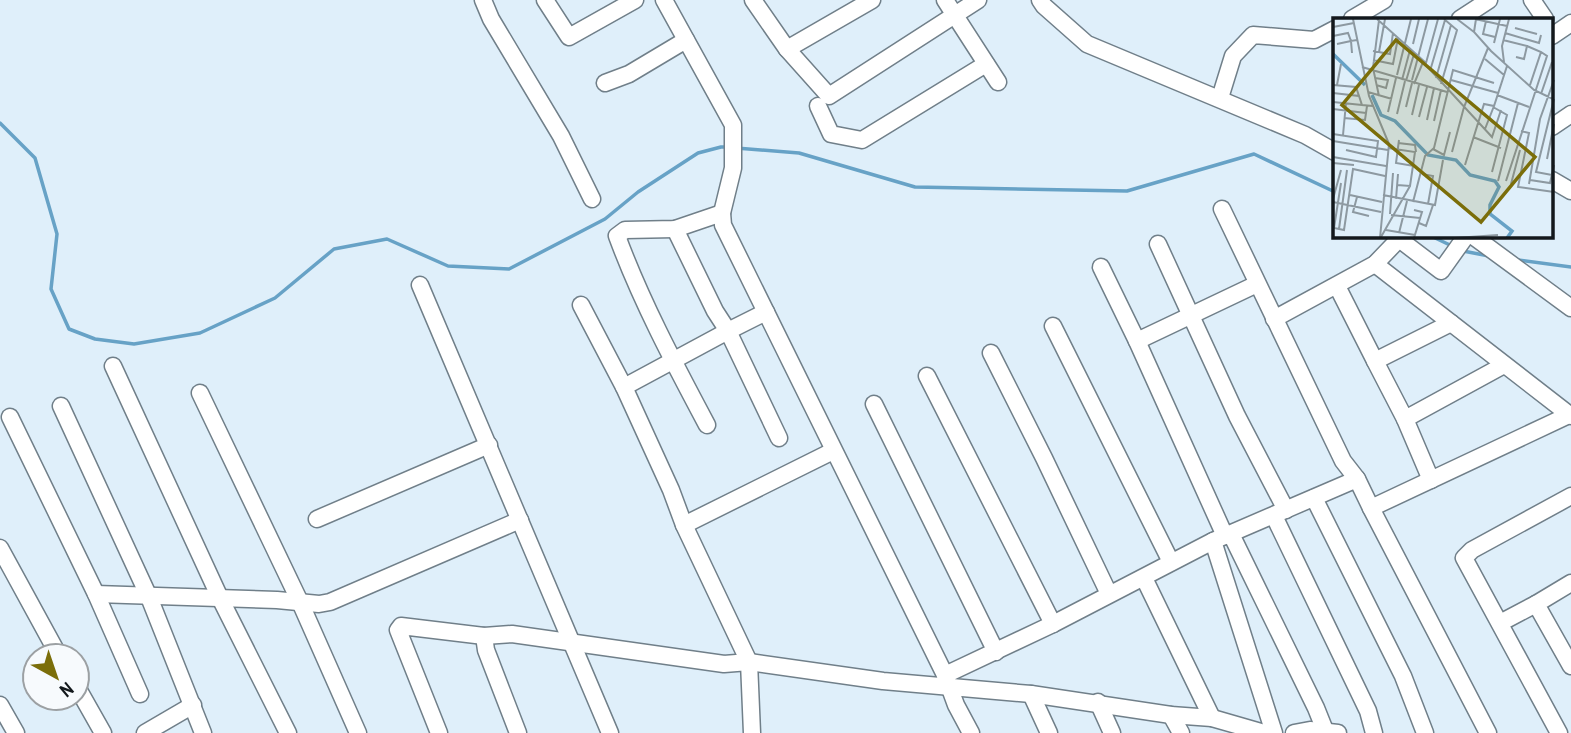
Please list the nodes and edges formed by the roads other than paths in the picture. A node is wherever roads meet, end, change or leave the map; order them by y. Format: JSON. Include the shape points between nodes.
{"nodes":[{"id":1,"x":545,"y":0,"type":"edge"},
{"id":2,"x":635,"y":0,"type":"edge"},
{"id":3,"x":664,"y":0,"type":"edge"},
{"id":4,"x":872,"y":0,"type":"edge"},
{"id":5,"x":945,"y":0,"type":"edge"},
{"id":6,"x":978,"y":0,"type":"edge"},
{"id":7,"x":1040,"y":0,"type":"edge"},
{"id":8,"x":1384,"y":0,"type":"edge"},
{"id":9,"x":1489,"y":0,"type":"edge"},
{"id":10,"x":1532,"y":0,"type":"edge"},
{"id":11,"x":755,"y":1,"type":"edge"},
{"id":12,"x":488,"y":2,"type":"edge"},
{"id":13,"x":956,"y":16,"type":"junction"},
{"id":14,"x":1354,"y":18,"type":"edge"},
{"id":15,"x":1462,"y":18,"type":"edge"},
{"id":16,"x":1544,"y":18,"type":"edge"},
{"id":17,"x":1571,"y":23,"type":"edge"},
{"id":18,"x":1333,"y":30,"type":"edge"},
{"id":19,"x":1554,"y":32,"type":"edge"},
{"id":20,"x":686,"y":40,"type":"junction"},
{"id":21,"x":788,"y":49,"type":"junction"},
{"id":22,"x":986,"y":64,"type":"junction"},
{"id":23,"x":998,"y":82,"type":"dead end"},
{"id":24,"x":605,"y":83,"type":"dead end"},
{"id":25,"x":1220,"y":98,"type":"junction"},
{"id":26,"x":818,"y":106,"type":"dead end"},
{"id":27,"x":1571,"y":114,"type":"edge"},
{"id":28,"x":1554,"y":126,"type":"edge"},
{"id":29,"x":1333,"y":151,"type":"edge"},
{"id":30,"x":1554,"y":181,"type":"edge"},
{"id":31,"x":1571,"y":191,"type":"edge"},
{"id":32,"x":592,"y":199,"type":"dead end"},
{"id":33,"x":1222,"y":209,"type":"dead end"},
{"id":34,"x":722,"y":213,"type":"junction"},
{"id":35,"x":675,"y":229,"type":"junction"},
{"id":36,"x":1400,"y":238,"type":"edge"},
{"id":37,"x":1467,"y":238,"type":"edge"},
{"id":38,"x":1158,"y":244,"type":"dead end"},
{"id":39,"x":1375,"y":264,"type":"junction"},
{"id":40,"x":1101,"y":267,"type":"dead end"},
{"id":41,"x":1257,"y":284,"type":"junction"},
{"id":42,"x":421,"y":285,"type":"dead end"},
{"id":43,"x":1337,"y":286,"type":"junction"},
{"id":44,"x":582,"y":305,"type":"dead end"},
{"id":45,"x":1571,"y":308,"type":"edge"},
{"id":46,"x":766,"y":312,"type":"junction"},
{"id":47,"x":1190,"y":315,"type":"junction"},
{"id":48,"x":1274,"y":319,"type":"junction"},
{"id":49,"x":1451,"y":323,"type":"junction"},
{"id":50,"x":1052,"y":326,"type":"dead end"},
{"id":51,"x":728,"y":331,"type":"junction"},
{"id":52,"x":1136,"y":341,"type":"junction"},
{"id":53,"x":991,"y":353,"type":"dead end"},
{"id":54,"x":673,"y":360,"type":"junction"},
{"id":55,"x":1375,"y":361,"type":"junction"},
{"id":56,"x":1504,"y":365,"type":"junction"},
{"id":57,"x":113,"y":366,"type":"dead end"},
{"id":58,"x":927,"y":376,"type":"dead end"},
{"id":59,"x":624,"y":387,"type":"junction"},
{"id":60,"x":200,"y":393,"type":"dead end"},
{"id":61,"x":874,"y":404,"type":"dead end"},
{"id":62,"x":61,"y":405,"type":"dead end"},
{"id":63,"x":1571,"y":415,"type":"edge"},
{"id":64,"x":10,"y":417,"type":"dead end"},
{"id":65,"x":1405,"y":419,"type":"junction"},
{"id":66,"x":707,"y":425,"type":"dead end"},
{"id":67,"x":779,"y":438,"type":"dead end"},
{"id":68,"x":489,"y":445,"type":"junction"},
{"id":69,"x":834,"y":452,"type":"junction"},
{"id":70,"x":1357,"y":479,"type":"junction"},
{"id":71,"x":1432,"y":480,"type":"junction"},
{"id":72,"x":1571,"y":496,"type":"edge"},
{"id":73,"x":1314,"y":498,"type":"junction"},
{"id":74,"x":1371,"y":508,"type":"junction"},
{"id":75,"x":1280,"y":513,"type":"junction"},
{"id":76,"x":317,"y":520,"type":"dead end"},
{"id":77,"x":520,"y":520,"type":"junction"},
{"id":78,"x":684,"y":525,"type":"junction"},
{"id":79,"x":1223,"y":537,"type":"junction"},
{"id":80,"x":0,"y":548,"type":"edge"},
{"id":81,"x":1171,"y":562,"type":"junction"},
{"id":82,"x":1144,"y":578,"type":"junction"},
{"id":83,"x":1571,"y":583,"type":"edge"},
{"id":84,"x":96,"y":594,"type":"junction"},
{"id":85,"x":1109,"y":594,"type":"junction"},
{"id":86,"x":149,"y":597,"type":"junction"},
{"id":87,"x":220,"y":598,"type":"junction"},
{"id":88,"x":300,"y":603,"type":"junction"},
{"id":89,"x":1536,"y":604,"type":"junction"},
{"id":90,"x":1500,"y":623,"type":"junction"},
{"id":91,"x":1053,"y":624,"type":"junction"},
{"id":92,"x":484,"y":636,"type":"junction"},
{"id":93,"x":51,"y":642,"type":"edge"},
{"id":94,"x":572,"y":643,"type":"junction"},
{"id":95,"x":996,"y":652,"type":"junction"},
{"id":96,"x":749,"y":663,"type":"junction"},
{"id":97,"x":1571,"y":667,"type":"edge"},
{"id":98,"x":947,"y":681,"type":"junction"},
{"id":99,"x":141,"y":694,"type":"dead end"},
{"id":100,"x":1031,"y":694,"type":"junction"},
{"id":101,"x":1098,"y":702,"type":"junction"},
{"id":102,"x":0,"y":705,"type":"edge"},
{"id":103,"x":193,"y":705,"type":"junction"},
{"id":104,"x":91,"y":712,"type":"edge"},
{"id":105,"x":1171,"y":715,"type":"junction"},
{"id":106,"x":1212,"y":718,"type":"junction"},
{"id":107,"x":16,"y":733,"type":"edge"},
{"id":108,"x":103,"y":733,"type":"edge"},
{"id":109,"x":145,"y":733,"type":"edge"},
{"id":110,"x":203,"y":733,"type":"edge"},
{"id":111,"x":288,"y":733,"type":"edge"},
{"id":112,"x":358,"y":733,"type":"edge"},
{"id":113,"x":439,"y":733,"type":"edge"},
{"id":114,"x":518,"y":733,"type":"edge"},
{"id":115,"x":610,"y":733,"type":"edge"},
{"id":116,"x":752,"y":733,"type":"edge"},
{"id":117,"x":971,"y":733,"type":"edge"},
{"id":118,"x":1049,"y":733,"type":"edge"},
{"id":119,"x":1112,"y":733,"type":"edge"},
{"id":120,"x":1181,"y":733,"type":"edge"},
{"id":121,"x":1264,"y":733,"type":"edge"},
{"id":122,"x":1274,"y":733,"type":"edge"},
{"id":123,"x":1294,"y":733,"type":"edge"},
{"id":124,"x":1330,"y":733,"type":"edge"},
{"id":125,"x":1374,"y":733,"type":"edge"},
{"id":126,"x":1425,"y":733,"type":"edge"},
{"id":127,"x":1488,"y":733,"type":"edge"},
{"id":128,"x":1559,"y":733,"type":"edge"}],
"edges":[{"from":1,"to":2,"type":"street","via":[[569,37]]},
{"from":3,"to":20,"type":"street"},
{"from":4,"to":21,"type":"street"},
{"from":5,"to":13,"type":"street"},
{"from":6,"to":13,"type":"street"},
{"from":7,"to":25,"type":"street","via":[[1087,44]]},
{"from":8,"to":14,"type":"street"},
{"from":9,"to":15,"type":"street"},
{"from":10,"to":16,"type":"street"},
{"from":11,"to":21,"type":"street"},
{"from":12,"to":32,"type":"street","via":[[491,19],[561,136]]},
{"from":13,"to":21,"type":"street","via":[[829,96]]},
{"from":13,"to":22,"type":"street"},
{"from":17,"to":19,"type":"street"},
{"from":18,"to":25,"type":"street","via":[[1314,40],[1253,35],[1233,56]]},
{"from":20,"to":24,"type":"street"},
{"from":20,"to":34,"type":"street","via":[[733,125],[733,168]]},
{"from":22,"to":23,"type":"street"},
{"from":22,"to":26,"type":"street","via":[[862,140],[831,134]]},
{"from":25,"to":29,"type":"street"},
{"from":27,"to":28,"type":"street"},
{"from":30,"to":31,"type":"street"},
{"from":33,"to":41,"type":"street"},
{"from":34,"to":35,"type":"street"},
{"from":34,"to":46,"type":"street","via":[[723,225]]},
{"from":35,"to":51,"type":"street"},
{"from":35,"to":54,"type":"street","via":[[625,230],[617,236]]},
{"from":36,"to":37,"type":"street","via":[[1441,271]]},
{"from":36,"to":39,"type":"street"},
{"from":37,"to":45,"type":"street"},
{"from":38,"to":47,"type":"street"},
{"from":39,"to":43,"type":"street"},
{"from":39,"to":49,"type":"street"},
{"from":40,"to":52,"type":"street"},
{"from":41,"to":47,"type":"street"},
{"from":41,"to":48,"type":"street"},
{"from":42,"to":68,"type":"street"},
{"from":43,"to":48,"type":"street"},
{"from":43,"to":55,"type":"street"},
{"from":44,"to":59,"type":"street"},
{"from":46,"to":51,"type":"street"},
{"from":46,"to":69,"type":"street"},
{"from":47,"to":52,"type":"street"},
{"from":47,"to":75,"type":"street"},
{"from":48,"to":70,"type":"street","via":[[1343,461]]},
{"from":49,"to":55,"type":"street"},
{"from":49,"to":56,"type":"street"},
{"from":50,"to":81,"type":"street"},
{"from":51,"to":54,"type":"street"},
{"from":51,"to":67,"type":"street"},
{"from":52,"to":79,"type":"street"},
{"from":53,"to":85,"type":"street"},
{"from":54,"to":59,"type":"street"},
{"from":54,"to":66,"type":"street"},
{"from":55,"to":65,"type":"street"},
{"from":56,"to":63,"type":"street"},
{"from":56,"to":65,"type":"street"},
{"from":57,"to":87,"type":"street"},
{"from":58,"to":91,"type":"street"},
{"from":59,"to":78,"type":"street"},
{"from":60,"to":88,"type":"street"},
{"from":61,"to":95,"type":"street"},
{"from":62,"to":86,"type":"street"},
{"from":63,"to":71,"type":"street"},
{"from":64,"to":84,"type":"street"},
{"from":65,"to":71,"type":"street"},
{"from":68,"to":76,"type":"street"},
{"from":68,"to":77,"type":"street"},
{"from":69,"to":78,"type":"street"},
{"from":69,"to":98,"type":"street"},
{"from":70,"to":73,"type":"street"},
{"from":70,"to":74,"type":"street"},
{"from":71,"to":74,"type":"street"},
{"from":72,"to":90,"type":"street","via":[[1464,558]]},
{"from":73,"to":75,"type":"street"},
{"from":73,"to":126,"type":"street","via":[[1403,676]]},
{"from":74,"to":127,"type":"street"},
{"from":75,"to":79,"type":"street"},
{"from":75,"to":125,"type":"street"},
{"from":77,"to":88,"type":"street","via":[[330,602]]},
{"from":77,"to":94,"type":"street"},
{"from":78,"to":96,"type":"street"},
{"from":79,"to":81,"type":"street"},
{"from":79,"to":122,"type":"street"},
{"from":79,"to":124,"type":"street"},
{"from":80,"to":93,"type":"street"},
{"from":81,"to":82,"type":"street"},
{"from":82,"to":85,"type":"street"},
{"from":82,"to":106,"type":"street"},
{"from":83,"to":89,"type":"street"},
{"from":84,"to":86,"type":"street"},
{"from":84,"to":99,"type":"street"},
{"from":85,"to":91,"type":"street"},
{"from":86,"to":87,"type":"street"},
{"from":86,"to":103,"type":"street"},
{"from":87,"to":88,"type":"street"},
{"from":87,"to":111,"type":"street"},
{"from":88,"to":112,"type":"street"},
{"from":89,"to":90,"type":"street"},
{"from":89,"to":97,"type":"street"},
{"from":90,"to":128,"type":"street"},
{"from":91,"to":95,"type":"street"},
{"from":92,"to":94,"type":"street","via":[[512,634]]},
{"from":92,"to":113,"type":"street","via":[[401,626],[398,630]]},
{"from":92,"to":114,"type":"street"},
{"from":94,"to":96,"type":"street","via":[[724,664]]},
{"from":94,"to":115,"type":"street"},
{"from":95,"to":98,"type":"street"},
{"from":96,"to":98,"type":"street","via":[[883,681]]},
{"from":96,"to":116,"type":"street"},
{"from":98,"to":100,"type":"street"},
{"from":98,"to":117,"type":"street"},
{"from":100,"to":101,"type":"street"},
{"from":100,"to":118,"type":"street"},
{"from":101,"to":105,"type":"street"},
{"from":101,"to":119,"type":"street"},
{"from":102,"to":107,"type":"street"},
{"from":103,"to":109,"type":"street"},
{"from":103,"to":110,"type":"street"},
{"from":104,"to":108,"type":"street"},
{"from":105,"to":106,"type":"street"},
{"from":105,"to":120,"type":"street"},
{"from":106,"to":121,"type":"street"},
{"from":123,"to":124,"type":"street"}]}
